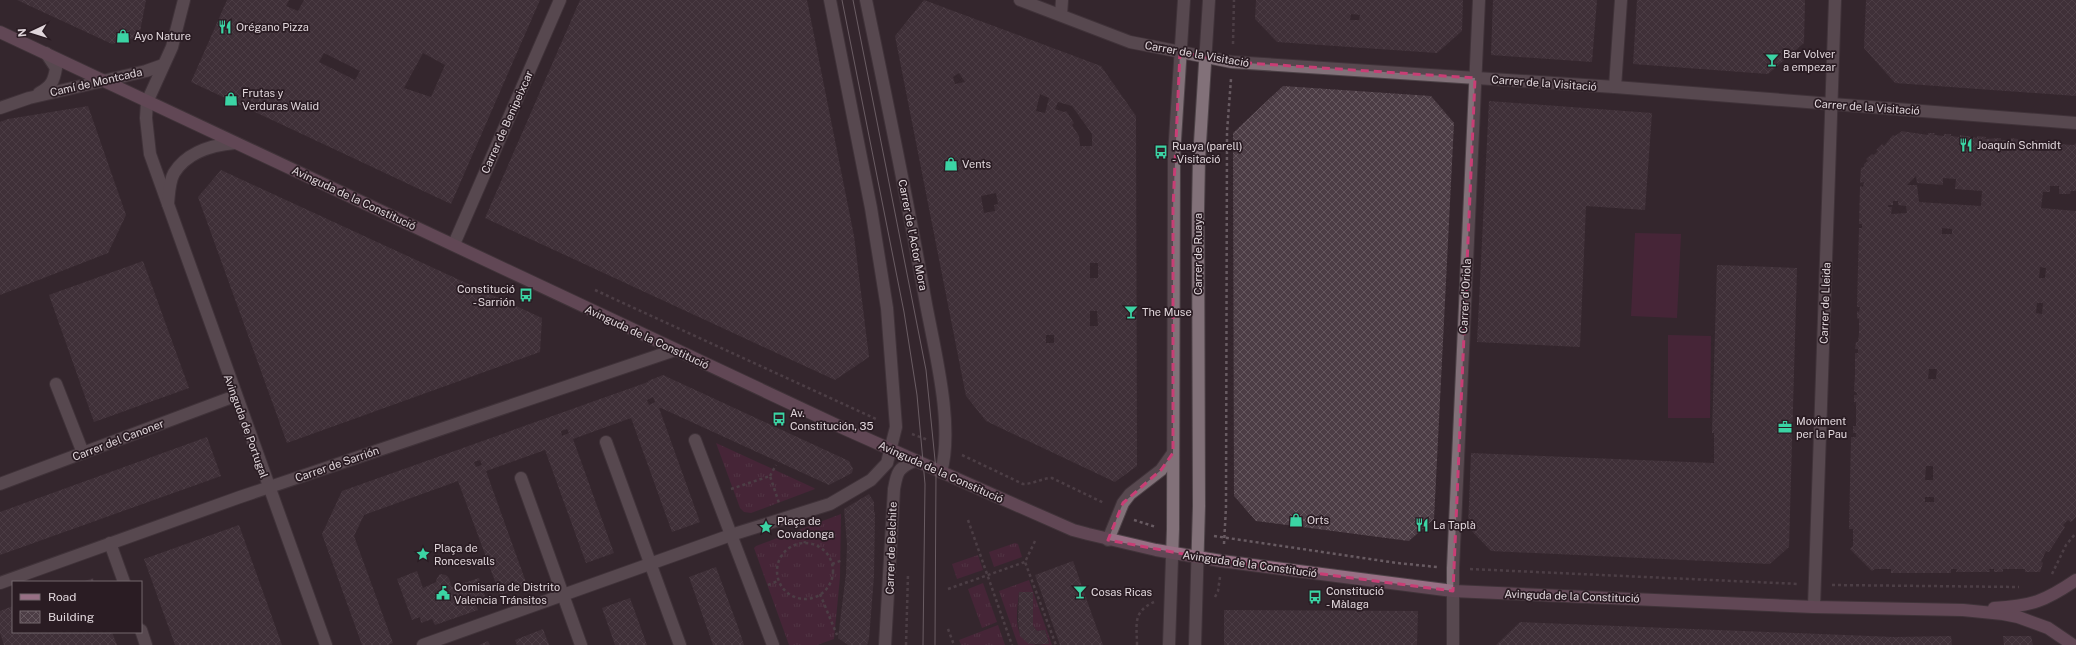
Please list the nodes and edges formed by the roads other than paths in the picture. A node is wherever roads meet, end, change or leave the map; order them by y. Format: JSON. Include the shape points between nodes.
{"nodes":[{"id":1,"x":184,"y":0,"type":"edge"},
{"id":2,"x":560,"y":0,"type":"edge"},
{"id":3,"x":830,"y":0,"type":"edge"},
{"id":4,"x":866,"y":0,"type":"edge"},
{"id":5,"x":1020,"y":0,"type":"edge"},
{"id":6,"x":1062,"y":0,"type":"edge"},
{"id":7,"x":1184,"y":0,"type":"edge"},
{"id":8,"x":1209,"y":0,"type":"edge"},
{"id":9,"x":1479,"y":0,"type":"edge"},
{"id":10,"x":1621,"y":0,"type":"edge"},
{"id":11,"x":1835,"y":0,"type":"edge"},
{"id":12,"x":1061,"y":15,"type":"junction"},
{"id":13,"x":0,"y":32,"type":"edge"},
{"id":14,"x":1180,"y":52,"type":"junction"},
{"id":15,"x":46,"y":53,"type":"junction"},
{"id":16,"x":1206,"y":57,"type":"junction"},
{"id":17,"x":163,"y":65,"type":"junction"},
{"id":18,"x":1475,"y":78,"type":"junction"},
{"id":19,"x":101,"y":80,"type":"junction"},
{"id":20,"x":1615,"y":87,"type":"junction"},
{"id":21,"x":29,"y":98,"type":"junction"},
{"id":22,"x":147,"y":102,"type":"junction"},
{"id":23,"x":1832,"y":105,"type":"junction"},
{"id":24,"x":0,"y":108,"type":"edge"},
{"id":25,"x":2076,"y":123,"type":"edge"},
{"id":26,"x":234,"y":143,"type":"junction"},
{"id":27,"x":168,"y":207,"type":"junction"},
{"id":28,"x":454,"y":244,"type":"junction"},
{"id":29,"x":675,"y":350,"type":"junction"},
{"id":30,"x":56,"y":384,"type":"dead end"},
{"id":31,"x":235,"y":396,"type":"junction"},
{"id":32,"x":695,"y":440,"type":"dead end"},
{"id":33,"x":606,"y":442,"type":"dead end"},
{"id":34,"x":891,"y":451,"type":"junction"},
{"id":35,"x":83,"y":453,"type":"junction"},
{"id":36,"x":1173,"y":453,"type":"junction"},
{"id":37,"x":914,"y":461,"type":"junction"},
{"id":38,"x":941,"y":472,"type":"junction"},
{"id":39,"x":521,"y":478,"type":"dead end"},
{"id":40,"x":871,"y":480,"type":"junction"},
{"id":41,"x":0,"y":484,"type":"edge"},
{"id":42,"x":268,"y":488,"type":"junction"},
{"id":43,"x":894,"y":489,"type":"junction"},
{"id":44,"x":731,"y":535,"type":"junction"},
{"id":45,"x":1108,"y":540,"type":"junction"},
{"id":46,"x":110,"y":543,"type":"junction"},
{"id":47,"x":1171,"y":553,"type":"junction"},
{"id":48,"x":1198,"y":557,"type":"junction"},
{"id":49,"x":651,"y":564,"type":"junction"},
{"id":50,"x":2076,"y":580,"type":"edge"},
{"id":51,"x":124,"y":581,"type":"edge"},
{"id":52,"x":0,"y":583,"type":"edge"},
{"id":53,"x":1454,"y":591,"type":"junction"},
{"id":54,"x":563,"y":595,"type":"junction"},
{"id":55,"x":1814,"y":607,"type":"junction"},
{"id":56,"x":1963,"y":610,"type":"junction"},
{"id":57,"x":142,"y":633,"type":"edge"},
{"id":58,"x":146,"y":645,"type":"edge"},
{"id":59,"x":326,"y":645,"type":"edge"},
{"id":60,"x":423,"y":645,"type":"edge"},
{"id":61,"x":581,"y":645,"type":"edge"},
{"id":62,"x":680,"y":645,"type":"edge"},
{"id":63,"x":773,"y":645,"type":"edge"},
{"id":64,"x":886,"y":645,"type":"edge"},
{"id":65,"x":1169,"y":645,"type":"edge"},
{"id":66,"x":1196,"y":645,"type":"edge"},
{"id":67,"x":1452,"y":645,"type":"edge"},
{"id":68,"x":2073,"y":645,"type":"edge"}],
"edges":[{"from":1,"to":17,"type":"street","via":[[172,47]]},
{"from":2,"to":28,"type":"street","name":"Carrer de Benipeixcar"},
{"from":3,"to":34,"type":"street","via":[[884,287],[891,340],[896,427]]},
{"from":4,"to":38,"type":"street","name":"Carrer de l'Actor Mora","via":[[934,344],[945,448]]},
{"from":5,"to":12,"type":"street","name":"Carrer de la Visitació"},
{"from":6,"to":12,"type":"street"},
{"from":7,"to":14,"type":"street"},
{"from":8,"to":16,"type":"street","name":"Carrer de Ruaya"},
{"from":9,"to":18,"type":"street","name":"Carrer d'Oriola"},
{"from":10,"to":20,"type":"street"},
{"from":11,"to":23,"type":"street","name":"Carrer de Lleida"},
{"from":12,"to":14,"type":"street","name":"Carrer de la Visitació","via":[[1130,42]]},
{"from":13,"to":15,"type":"main road","name":"Avinguda de la Constitució"},
{"from":14,"to":16,"type":"street","name":"Carrer de la Visitació"},
{"from":14,"to":36,"type":"street","via":[[1173,200]]},
{"from":15,"to":19,"type":"main road","name":"Avinguda de la Constitució"},
{"from":15,"to":21,"type":"street","name":"Camí de Montcada","via":[[56,68],[54,81],[48,88]]},
{"from":16,"to":18,"type":"street","name":"Carrer de la Visitació","via":[[1232,62]]},
{"from":16,"to":48,"type":"street","name":"Carrer de Ruaya","via":[[1198,211]]},
{"from":17,"to":19,"type":"street","name":"Camí de Montcada"},
{"from":17,"to":22,"type":"street"},
{"from":18,"to":20,"type":"street","name":"Carrer de la Visitació"},
{"from":18,"to":53,"type":"street","name":"Carrer d'Oriola"},
{"from":19,"to":21,"type":"street","name":"Camí de Montcada"},
{"from":19,"to":22,"type":"main road","name":"Avinguda de la Constitució"},
{"from":20,"to":23,"type":"street","name":"Carrer de la Visitació"},
{"from":21,"to":24,"type":"street","name":"Camí de Montcada"},
{"from":22,"to":26,"type":"main road","name":"Avinguda de la Constitució"},
{"from":22,"to":27,"type":"street","name":"Avinguda de Portugal","via":[[150,154]]},
{"from":23,"to":25,"type":"street","name":"Carrer de la Visitació"},
{"from":23,"to":55,"type":"street","name":"Carrer de Lleida"},
{"from":26,"to":27,"type":"street","name":"Avinguda de Portugal","via":[[207,148],[184,161],[174,173]]},
{"from":26,"to":28,"type":"main road","name":"Avinguda de la Constitució"},
{"from":27,"to":31,"type":"street","name":"Avinguda de Portugal"},
{"from":28,"to":29,"type":"main road","name":"Avinguda de la Constitució"},
{"from":29,"to":34,"type":"main road","name":"Avinguda de la Constitució"},
{"from":29,"to":42,"type":"street","name":"Carrer de Sarrión"},
{"from":30,"to":35,"type":"street"},
{"from":31,"to":35,"type":"street","name":"Carrer del Canoner"},
{"from":31,"to":42,"type":"street","name":"Avinguda de Portugal"},
{"from":32,"to":44,"type":"street"},
{"from":33,"to":49,"type":"street"},
{"from":34,"to":37,"type":"main road","name":"Avinguda de la Constitució"},
{"from":34,"to":40,"type":"street","via":[[887,462]]},
{"from":35,"to":41,"type":"street","name":"Carrer del Canoner"},
{"from":36,"to":45,"type":"street","via":[[1162,470],[1130,494],[1123,503]]},
{"from":36,"to":47,"type":"street"},
{"from":37,"to":38,"type":"main road","name":"Avinguda de la Constitució"},
{"from":37,"to":43,"type":"street","name":"Carrer de Belchite","via":[[897,472]]},
{"from":38,"to":45,"type":"main road","name":"Avinguda de la Constitució","via":[[1073,530]]},
{"from":39,"to":54,"type":"street"},
{"from":40,"to":43,"type":"street","via":[[885,479]]},
{"from":40,"to":44,"type":"street","via":[[830,504]]},
{"from":42,"to":46,"type":"street","name":"Carrer de Sarrión"},
{"from":42,"to":59,"type":"street","name":"Avinguda de Portugal"},
{"from":43,"to":64,"type":"street","name":"Carrer de Belchite"},
{"from":44,"to":49,"type":"street"},
{"from":44,"to":63,"type":"street"},
{"from":45,"to":47,"type":"main road","name":"Avinguda de la Constitució"},
{"from":46,"to":51,"type":"street"},
{"from":46,"to":52,"type":"street","name":"Carrer de Sarrión"},
{"from":47,"to":48,"type":"main road","name":"Avinguda de la Constitució"},
{"from":47,"to":65,"type":"street"},
{"from":48,"to":53,"type":"main road","name":"Avinguda de la Constitució"},
{"from":48,"to":66,"type":"street","name":"Carrer de Ruaya"},
{"from":49,"to":54,"type":"street"},
{"from":49,"to":62,"type":"street"},
{"from":50,"to":56,"type":"main road","via":[[2044,600],[2022,606]]},
{"from":53,"to":55,"type":"main road","name":"Avinguda de la Constitució"},
{"from":53,"to":67,"type":"street","name":"Carrer d'Oriola"},
{"from":54,"to":60,"type":"street"},
{"from":54,"to":61,"type":"street"},
{"from":55,"to":56,"type":"main road","name":"Avinguda de la Constitució"},
{"from":56,"to":68,"type":"main road","via":[[2018,617],[2048,628]]},
{"from":57,"to":58,"type":"street"}]}
